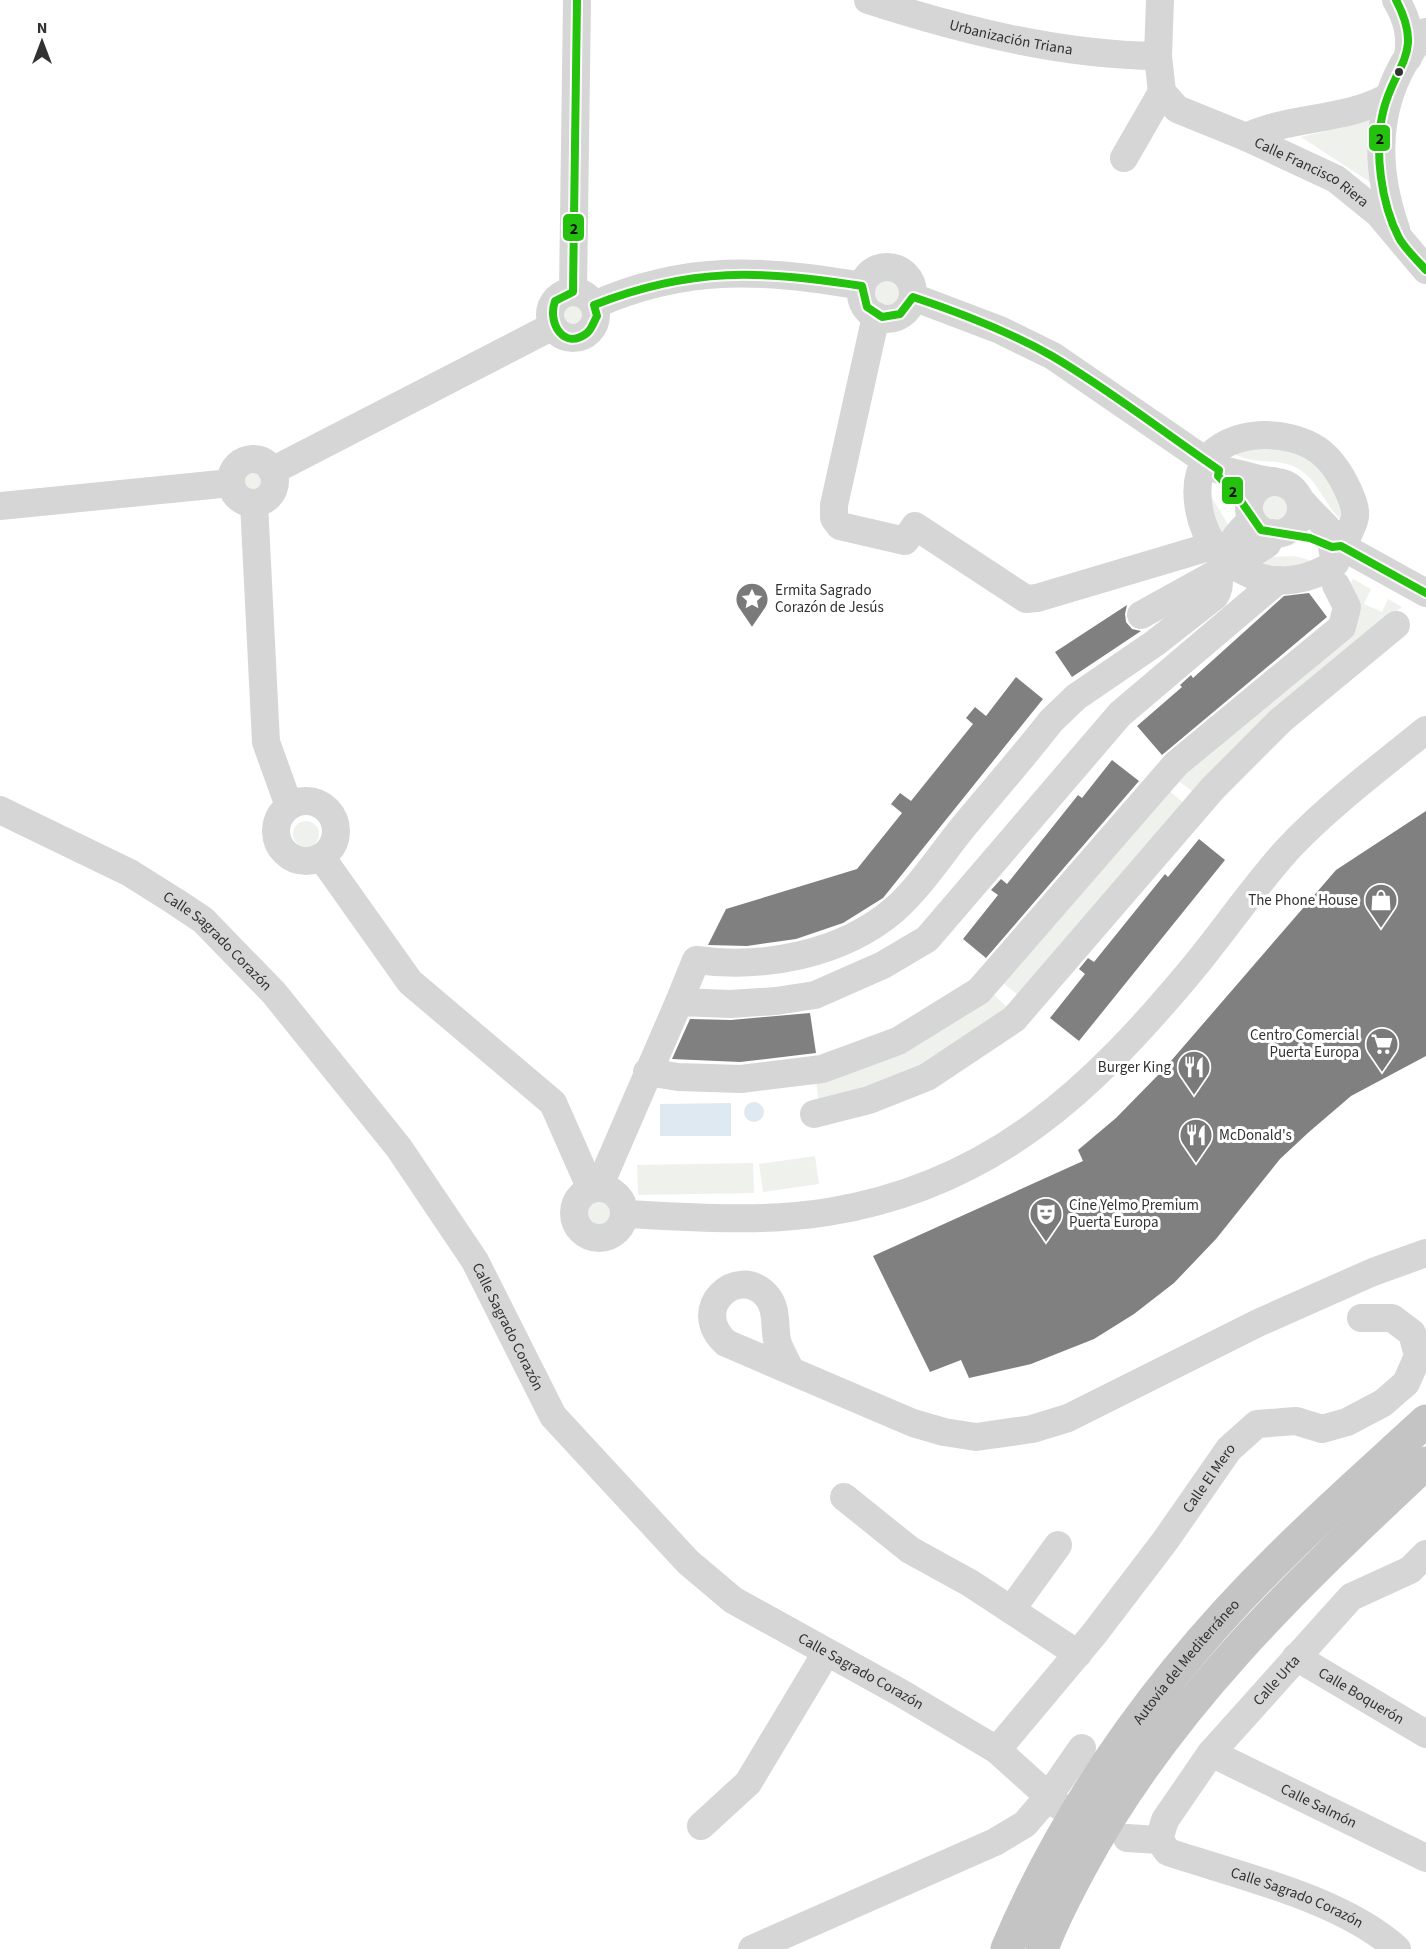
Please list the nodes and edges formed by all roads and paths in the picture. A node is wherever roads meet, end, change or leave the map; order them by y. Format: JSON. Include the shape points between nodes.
{"nodes":[{"id":1,"x":577,"y":0,"type":"edge"},
{"id":2,"x":868,"y":0,"type":"edge"},
{"id":3,"x":1160,"y":0,"type":"edge"},
{"id":4,"x":1396,"y":0,"type":"edge"},
{"id":5,"x":1426,"y":32,"type":"edge"},
{"id":6,"x":1158,"y":56,"type":"junction"},
{"id":7,"x":1408,"y":58,"type":"junction"},
{"id":8,"x":1162,"y":92,"type":"junction"},
{"id":9,"x":1386,"y":98,"type":"junction"},
{"id":10,"x":1246,"y":136,"type":"junction"},
{"id":11,"x":1124,"y":158,"type":"dead end"},
{"id":12,"x":1400,"y":240,"type":"junction"},
{"id":13,"x":1426,"y":270,"type":"edge"},
{"id":14,"x":862,"y":286,"type":"junction"},
{"id":15,"x":913,"y":297,"type":"junction"},
{"id":16,"x":584,"y":298,"type":"junction"},
{"id":17,"x":876,"y":316,"type":"junction"},
{"id":18,"x":553,"y":326,"type":"junction"},
{"id":19,"x":1212,"y":466,"type":"junction"},
{"id":20,"x":272,"y":471,"type":"junction"},
{"id":21,"x":1273,"y":481,"type":"junction"},
{"id":22,"x":231,"y":483,"type":"junction"},
{"id":23,"x":1299,"y":498,"type":"junction"},
{"id":24,"x":254,"y":503,"type":"junction"},
{"id":25,"x":0,"y":506,"type":"edge"},
{"id":26,"x":1263,"y":526,"type":"junction"},
{"id":27,"x":1336,"y":543,"type":"junction"},
{"id":28,"x":1222,"y":560,"type":"junction"},
{"id":29,"x":1278,"y":580,"type":"junction"},
{"id":30,"x":1336,"y":585,"type":"dead end"},
{"id":31,"x":1426,"y":593,"type":"edge"},
{"id":32,"x":1141,"y":615,"type":"dead end"},
{"id":33,"x":1396,"y":626,"type":"dead end"},
{"id":34,"x":1426,"y":730,"type":"edge"},
{"id":35,"x":289,"y":806,"type":"junction"},
{"id":36,"x":0,"y":810,"type":"edge"},
{"id":37,"x":322,"y":858,"type":"junction"},
{"id":38,"x":679,"y":1002,"type":"junction"},
{"id":39,"x":646,"y":1072,"type":"junction"},
{"id":40,"x":814,"y":1114,"type":"dead end"},
{"id":41,"x":595,"y":1188,"type":"junction"},
{"id":42,"x":625,"y":1214,"type":"junction"},
{"id":43,"x":1426,"y":1253,"type":"edge"},
{"id":44,"x":1361,"y":1318,"type":"dead end"},
{"id":45,"x":790,"y":1369,"type":"dead end"},
{"id":46,"x":1426,"y":1421,"type":"edge"},
{"id":47,"x":1426,"y":1463,"type":"edge"},
{"id":48,"x":1426,"y":1487,"type":"edge"},
{"id":49,"x":844,"y":1497,"type":"dead end"},
{"id":50,"x":1365,"y":1520,"type":"junction"},
{"id":51,"x":1058,"y":1545,"type":"dead end"},
{"id":52,"x":1421,"y":1569,"type":"edge"},
{"id":53,"x":1011,"y":1610,"type":"junction"},
{"id":54,"x":826,"y":1653,"type":"junction"},
{"id":55,"x":1078,"y":1654,"type":"junction"},
{"id":56,"x":1296,"y":1658,"type":"junction"},
{"id":57,"x":1426,"y":1734,"type":"edge"},
{"id":58,"x":1082,"y":1748,"type":"dead end"},
{"id":59,"x":997,"y":1750,"type":"junction"},
{"id":60,"x":1211,"y":1753,"type":"junction"},
{"id":61,"x":1053,"y":1801,"type":"junction"},
{"id":62,"x":701,"y":1826,"type":"dead end"},
{"id":63,"x":1127,"y":1838,"type":"dead end"},
{"id":64,"x":1159,"y":1840,"type":"junction"},
{"id":65,"x":1093,"y":1844,"type":"junction"},
{"id":66,"x":1426,"y":1858,"type":"edge"},
{"id":67,"x":1023,"y":1913,"type":"junction"},
{"id":68,"x":752,"y":1949,"type":"edge"},
{"id":69,"x":994,"y":1949,"type":"edge"},
{"id":70,"x":1007,"y":1949,"type":"edge"},
{"id":71,"x":1042,"y":1949,"type":"edge"},
{"id":72,"x":1059,"y":1949,"type":"edge"},
{"id":73,"x":1397,"y":1949,"type":"edge"}],
"edges":[{"from":1,"to":16,"type":"street"},
{"from":2,"to":6,"type":"street","name":"Urbanización Triana","via":[[919,16],[1070,49]]},
{"from":3,"to":6,"type":"street"},
{"from":4,"to":7,"type":"street","via":[[1407,18],[1411,38]]},
{"from":5,"to":7,"type":"street"},
{"from":6,"to":8,"type":"street"},
{"from":7,"to":9,"type":"street"},
{"from":8,"to":10,"type":"street","name":"Calle Francisco Riera","via":[[1177,109]]},
{"from":8,"to":11,"type":"street"},
{"from":9,"to":10,"type":"street","via":[[1368,108],[1270,126]]},
{"from":9,"to":12,"type":"street","via":[[1381,168],[1384,193]]},
{"from":10,"to":12,"type":"street","name":"Calle Francisco Riera","via":[[1336,179],[1378,213]]},
{"from":12,"to":13,"type":"street","name":"Calle Francisco Riera"},
{"from":14,"to":15,"type":"street","via":[[872,272],[897,268],[910,280]]},
{"from":14,"to":16,"type":"street","via":[[777,273],[716,273]]},
{"from":14,"to":17,"type":"street","via":[[862,300]]},
{"from":15,"to":17,"type":"street","via":[[900,316]]},
{"from":15,"to":19,"type":"street","via":[[1000,330],[1053,356]]},
{"from":16,"to":18,"type":"street","via":[[555,301],[550,313]]},
{"from":16,"to":18,"type":"street","via":[[596,322],[584,336],[567,337]]},
{"from":17,"to":28,"type":"street","via":[[832,513],[840,526],[905,541],[915,526],[1020,597],[1032,600]]},
{"from":18,"to":20,"type":"street"},
{"from":19,"to":21,"type":"street","via":[[1257,481]]},
{"from":19,"to":26,"type":"street"},
{"from":19,"to":27,"type":"street","via":[[1216,450],[1249,437],[1273,435],[1317,449],[1332,462],[1344,481],[1356,516],[1349,533]]},
{"from":19,"to":28,"type":"street","via":[[1198,478],[1197,495],[1201,519]]},
{"from":20,"to":22,"type":"street","via":[[259,460],[244,460],[234,468]]},
{"from":20,"to":24,"type":"street","via":[[274,490],[263,501]]},
{"from":21,"to":23,"type":"street","via":[[1288,485]]},
{"from":21,"to":26,"type":"street","via":[[1265,483],[1249,501]]},
{"from":22,"to":24,"type":"street","via":[[238,498]]},
{"from":22,"to":25,"type":"street"},
{"from":23,"to":26,"type":"street","via":[[1301,506],[1292,528]]},
{"from":23,"to":27,"type":"street"},
{"from":24,"to":35,"type":"street","via":[[266,742]]},
{"from":26,"to":27,"type":"street"},
{"from":26,"to":28,"type":"street","via":[[1267,544]]},
{"from":27,"to":29,"type":"street","via":[[1335,563],[1321,573],[1304,579]]},
{"from":27,"to":31,"type":"street"},
{"from":28,"to":29,"type":"street","via":[[1250,574]]},
{"from":28,"to":32,"type":"street"},
{"from":28,"to":38,"type":"street","via":[[1215,596],[1076,697],[1051,721],[893,910],[852,936],[783,959],[739,964],[696,960]]},
{"from":29,"to":38,"type":"street","via":[[1120,714],[927,939],[883,966],[814,995],[765,1002]]},
{"from":30,"to":39,"type":"street","via":[[1347,607],[1342,627],[1176,764],[979,991],[898,1041],[822,1069],[741,1079]]},
{"from":33,"to":40,"type":"street","via":[[1281,720],[1213,788],[1014,1019],[927,1077],[868,1100]]},
{"from":34,"to":42,"type":"street","via":[[1287,850],[1193,968],[1097,1076],[1024,1134],[965,1170],[899,1195],[828,1212],[728,1218]]},
{"from":35,"to":37,"type":"street","via":[[277,823],[278,843],[284,852],[302,862]]},
{"from":35,"to":37,"type":"street","via":[[308,801],[332,815],[336,824],[334,843]]},
{"from":36,"to":54,"type":"street","name":"Calle Sagrado Corazón","via":[[130,873],[203,920],[274,993],[399,1148],[475,1261],[553,1416],[688,1562],[733,1600]]},
{"from":37,"to":41,"type":"street","via":[[410,982],[553,1103]]},
{"from":38,"to":39,"type":"street"},
{"from":39,"to":41,"type":"street"},
{"from":41,"to":42,"type":"street","via":[[615,1193]]},
{"from":41,"to":42,"type":"street","via":[[584,1193],[575,1206],[580,1230],[595,1238],[612,1235]]},
{"from":43,"to":45,"type":"street","via":[[1258,1323],[1068,1418],[1032,1429],[976,1437],[944,1432],[913,1423]]},
{"from":44,"to":55,"type":"street","name":"Calle El Mero","via":[[1392,1318],[1412,1333],[1418,1356],[1406,1383],[1383,1403],[1347,1422],[1322,1429],[1296,1421],[1257,1424],[1229,1449],[1165,1541]]},
{"from":46,"to":67,"type":"highway","name":"Autovía del Mediterráneo","via":[[1279,1558],[1136,1721],[1069,1822]]},
{"from":47,"to":50,"type":"highway","name":"Autovía del Mediterráneo"},
{"from":48,"to":50,"type":"highway"},
{"from":49,"to":53,"type":"street","via":[[910,1550]]},
{"from":50,"to":65,"type":"highway","name":"Autovía del Mediterráneo","via":[[1210,1679],[1144,1765]]},
{"from":51,"to":53,"type":"street"},
{"from":52,"to":56,"type":"street","name":"Calle Urta","via":[[1351,1597]]},
{"from":53,"to":55,"type":"street"},
{"from":54,"to":59,"type":"street","name":"Calle Sagrado Corazón"},
{"from":54,"to":62,"type":"street","via":[[748,1783]]},
{"from":55,"to":59,"type":"street","name":"Calle El Mero"},
{"from":56,"to":57,"type":"street","name":"Calle Boquerón"},
{"from":56,"to":60,"type":"street","name":"Calle Urta"},
{"from":58,"to":61,"type":"street"},
{"from":59,"to":61,"type":"street","name":"Calle Sagrado Corazón"},
{"from":60,"to":64,"type":"street","name":"Calle Urta","via":[[1165,1820]]},
{"from":60,"to":66,"type":"street","name":"Calle Salmón"},
{"from":61,"to":68,"type":"street","via":[[995,1842]]},
{"from":63,"to":64,"type":"street"},
{"from":64,"to":73,"type":"street","name":"Calle Sagrado Corazón","via":[[1168,1852],[1336,1910],[1379,1932]]},
{"from":65,"to":71,"type":"highway","name":"Autovía del Mediterráneo"},
{"from":65,"to":72,"type":"highway"},
{"from":67,"to":69,"type":"highway"},
{"from":67,"to":70,"type":"highway","name":"Autovía del Mediterráneo"}]}
